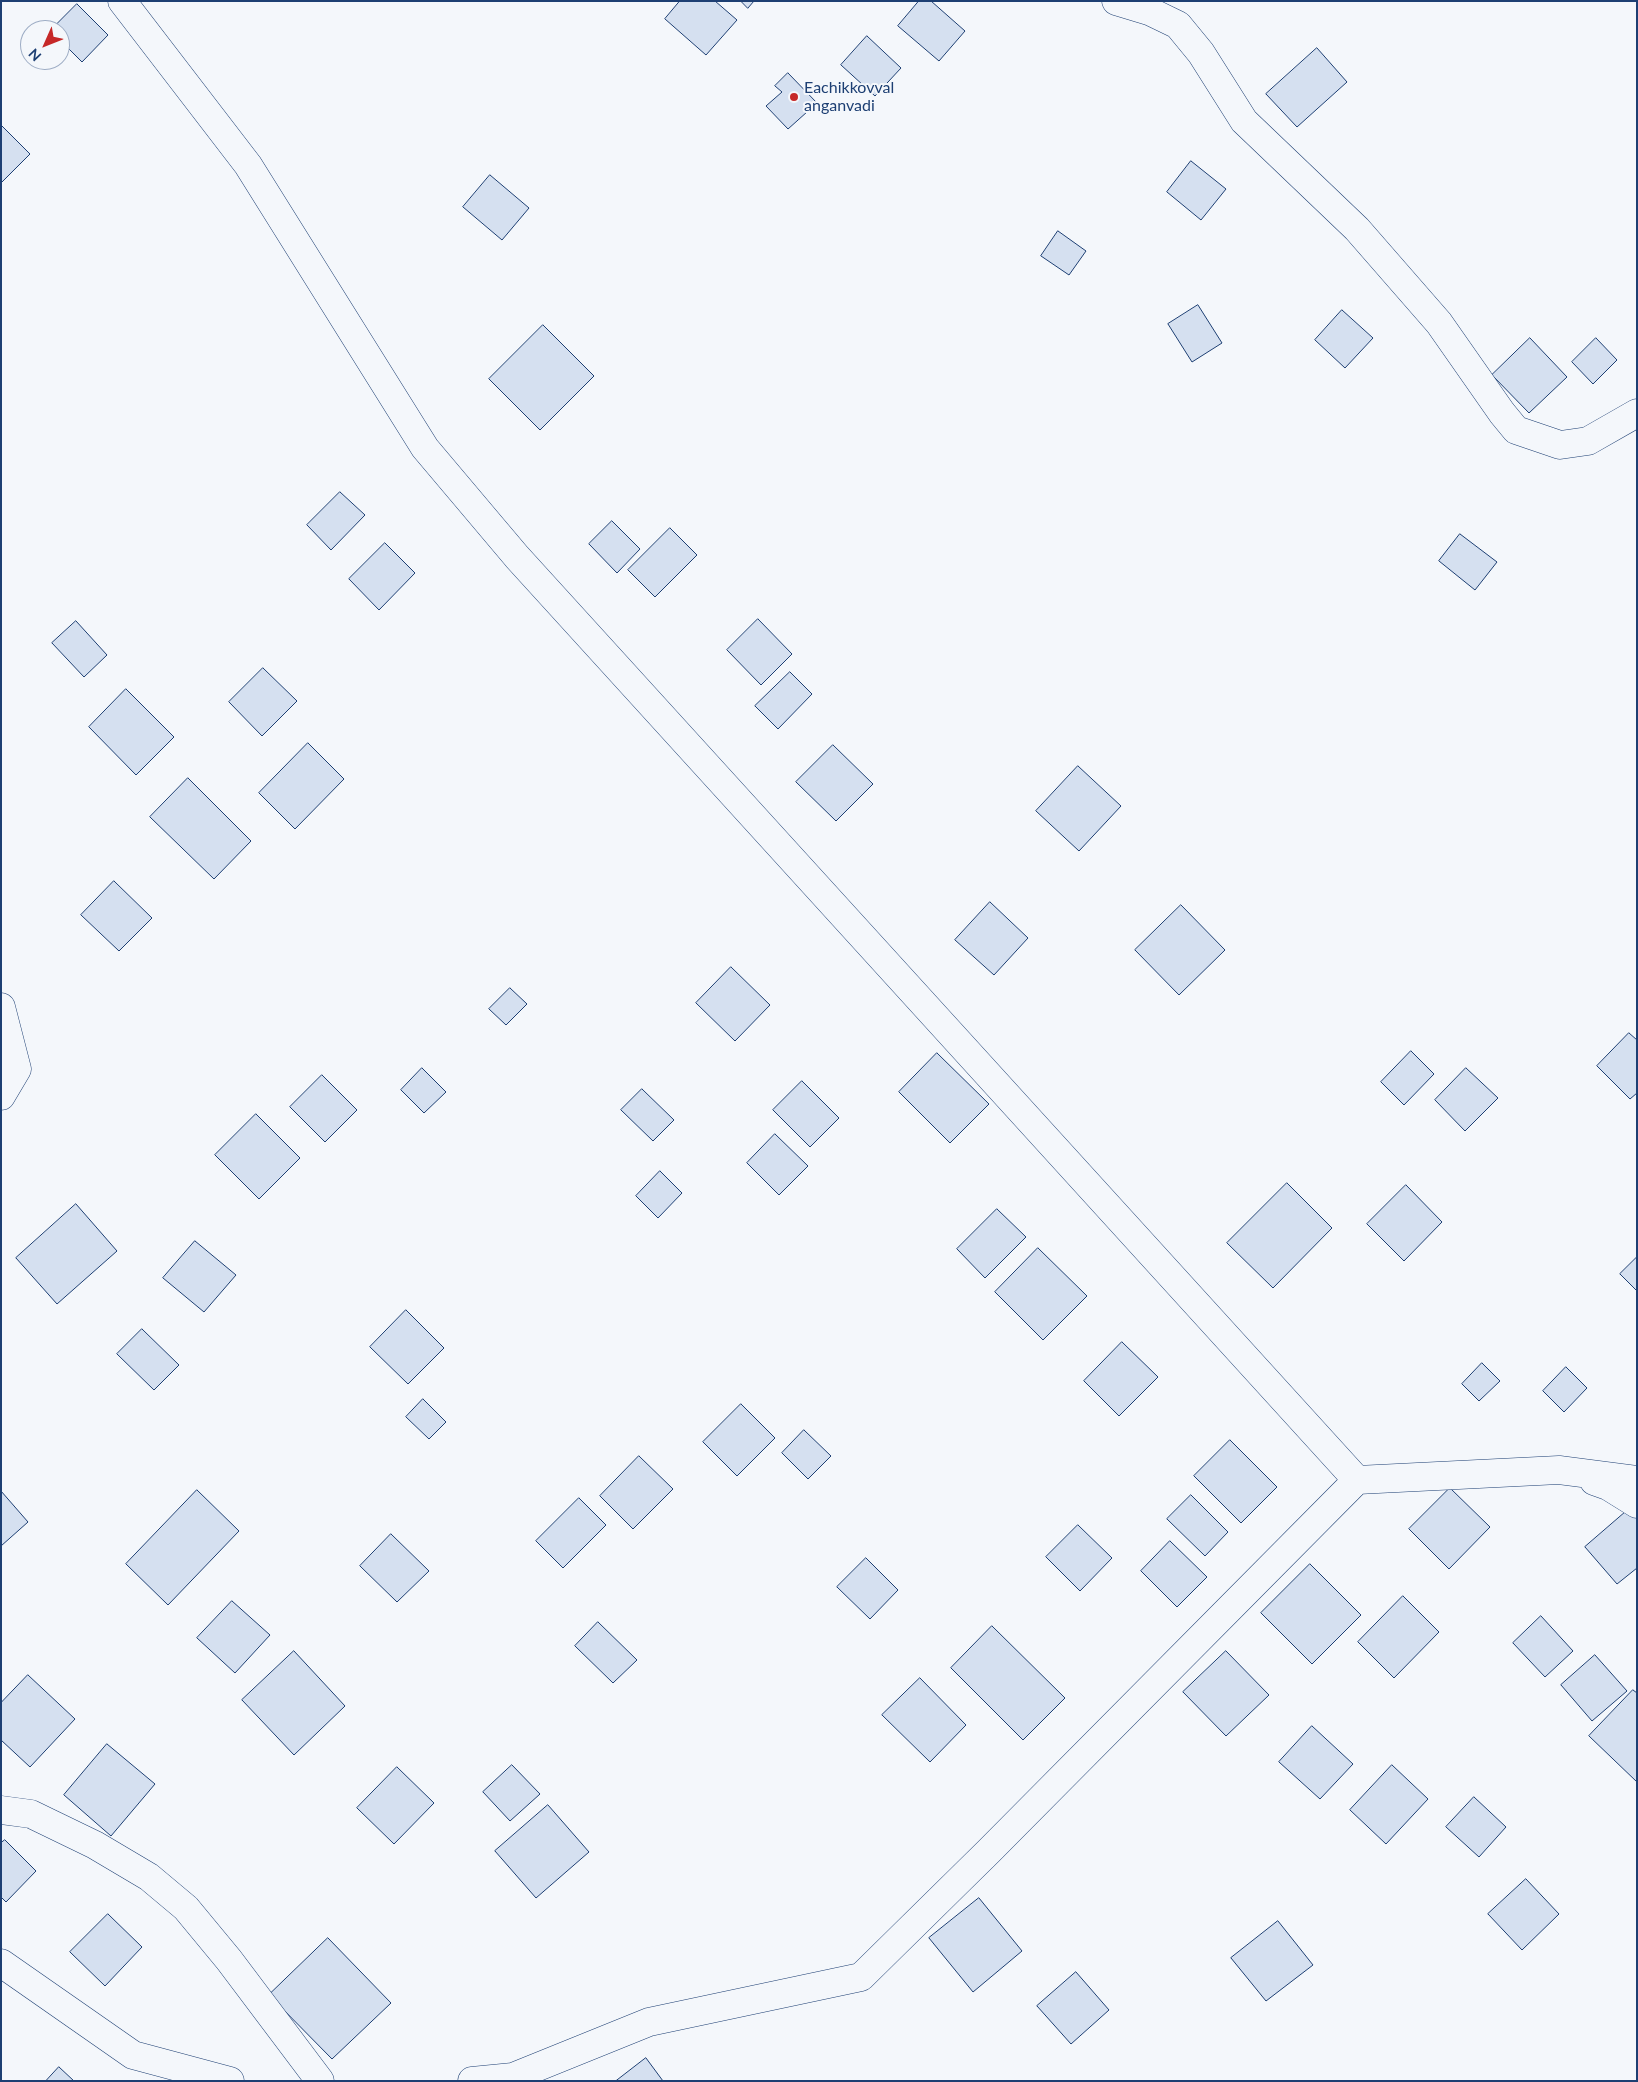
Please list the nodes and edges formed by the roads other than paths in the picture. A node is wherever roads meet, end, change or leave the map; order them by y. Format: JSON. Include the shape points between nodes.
{"nodes":[{"id":1,"x":122,"y":1,"type":"edge"},
{"id":2,"x":1116,"y":1,"type":"edge"},
{"id":3,"x":1637,"y":413,"type":"edge"},
{"id":4,"x":1,"y":1008,"type":"edge"},
{"id":5,"x":1,"y":1096,"type":"edge"},
{"id":6,"x":1559,"y":1470,"type":"junction"},
{"id":7,"x":1357,"y":1480,"type":"junction"},
{"id":8,"x":1637,"y":1480,"type":"edge"},
{"id":9,"x":1637,"y":1504,"type":"edge"},
{"id":10,"x":1,"y":1810,"type":"edge"},
{"id":11,"x":1,"y":1963,"type":"edge"},
{"id":12,"x":230,"y":2081,"type":"edge"},
{"id":13,"x":320,"y":2081,"type":"edge"},
{"id":14,"x":472,"y":2081,"type":"edge"}],
"edges":[{"from":1,"to":7,"type":"street","via":[[248,165],[425,448],[530,572]]},
{"from":2,"to":3,"type":"street","via":[[1149,11],[1178,26],[1201,52],[1244,121],[1357,229],[1440,323],[1516,430],[1560,445],[1588,441]]},
{"from":4,"to":5,"type":"street","via":[[17,1069]]},
{"from":6,"to":7,"type":"street"},
{"from":6,"to":8,"type":"street"},
{"from":6,"to":9,"type":"street","via":[[1608,1486]]},
{"from":7,"to":14,"type":"street","via":[[861,1977],[649,2022],[513,2077]]},
{"from":10,"to":13,"type":"street","via":[[31,1814],[95,1846],[149,1877],[186,1908]]},
{"from":11,"to":12,"type":"street","via":[[133,2055]]}]}
